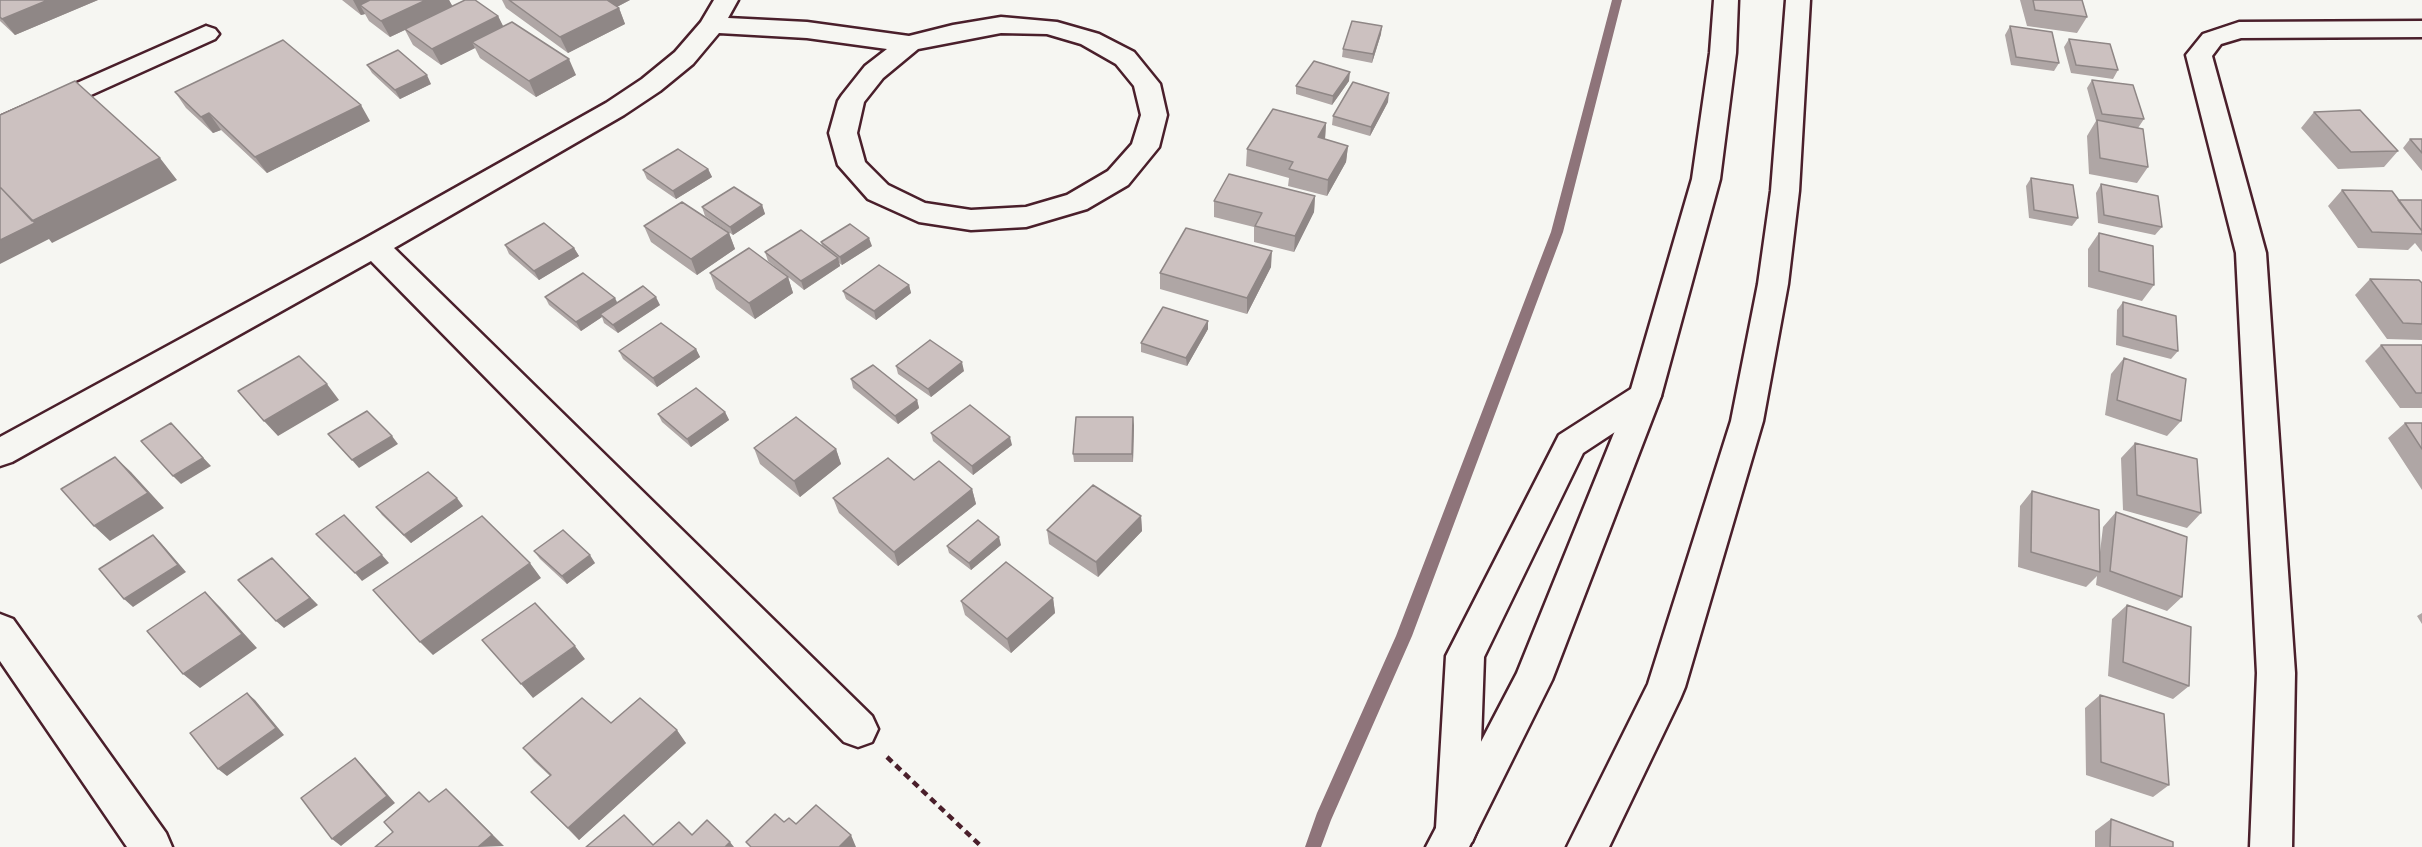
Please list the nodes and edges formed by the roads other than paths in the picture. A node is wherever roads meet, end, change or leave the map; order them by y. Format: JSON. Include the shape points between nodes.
{"nodes":[{"id":1,"x":726,"y":0,"type":"edge"},
{"id":2,"x":1726,"y":0,"type":"edge"},
{"id":3,"x":1798,"y":0,"type":"edge"},
{"id":4,"x":712,"y":25,"type":"junction"},
{"id":5,"x":2422,"y":29,"type":"edge"},
{"id":6,"x":206,"y":34,"type":"dead end"},
{"id":7,"x":909,"y":44,"type":"junction"},
{"id":8,"x":0,"y":127,"type":"edge"},
{"id":9,"x":374,"y":246,"type":"junction"},
{"id":10,"x":1645,"y":396,"type":"junction"},
{"id":11,"x":0,"y":453,"type":"edge"},
{"id":12,"x":0,"y":630,"type":"edge"},
{"id":13,"x":858,"y":729,"type":"road end"},
{"id":14,"x":1452,"y":838,"type":"edge"},
{"id":15,"x":151,"y":847,"type":"edge"},
{"id":16,"x":1588,"y":847,"type":"edge"},
{"id":17,"x":2271,"y":847,"type":"edge"}],
"edges":[{"from":1,"to":4,"type":"street"},
{"from":2,"to":10,"type":"street","via":[[1706,179]]},
{"from":3,"to":16,"type":"street","via":[[1785,191],[1773,284],[1747,421],[1666,687]]},
{"from":4,"to":7,"type":"street","via":[[807,30]]},
{"from":4,"to":9,"type":"street","via":[[684,58],[651,86]]},
{"from":5,"to":17,"type":"street","via":[[2239,30],[2212,39],[2199,55],[2251,253],[2276,673]]},
{"from":6,"to":8,"type":"street"},
{"from":7,"to":7,"type":"street","via":[[1001,25],[1048,27],[1090,39],[1125,58],[1147,84],[1154,115],[1145,147],[1118,178],[1077,202],[1026,217],[971,220],[919,212],[878,192],[852,165],[843,133],[851,101],[874,72]]},
{"from":9,"to":11,"type":"street"},
{"from":9,"to":13,"type":"street"},
{"from":10,"to":14,"type":"street","via":[[1533,680]]},
{"from":10,"to":14,"type":"street","via":[[1571,444],[1465,656]]},
{"from":12,"to":15,"type":"street"}]}
